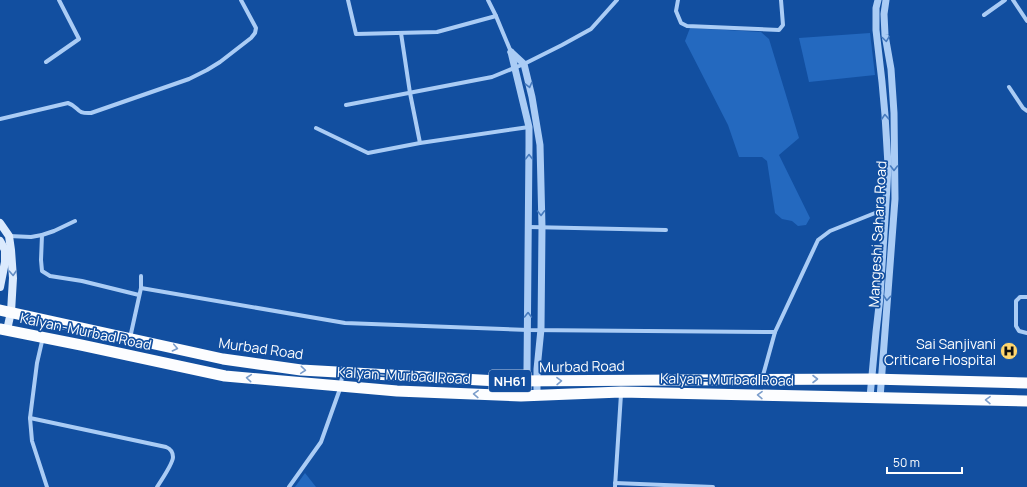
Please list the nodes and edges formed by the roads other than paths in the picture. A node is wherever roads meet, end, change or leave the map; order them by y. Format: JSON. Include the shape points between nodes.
{"nodes":[{"id":1,"x":59,"y":0,"type":"edge"},
{"id":2,"x":242,"y":0,"type":"edge"},
{"id":3,"x":348,"y":0,"type":"edge"},
{"id":4,"x":488,"y":0,"type":"edge"},
{"id":5,"x":617,"y":0,"type":"edge"},
{"id":6,"x":678,"y":0,"type":"edge"},
{"id":7,"x":781,"y":0,"type":"edge"},
{"id":8,"x":878,"y":0,"type":"edge"},
{"id":9,"x":886,"y":0,"type":"edge"},
{"id":10,"x":1005,"y":0,"type":"edge"},
{"id":11,"x":1013,"y":0,"type":"edge"},
{"id":12,"x":984,"y":15,"type":"dead end"},
{"id":13,"x":496,"y":16,"type":"junction"},
{"id":14,"x":1027,"y":21,"type":"edge"},
{"id":15,"x":401,"y":33,"type":"junction"},
{"id":16,"x":511,"y":52,"type":"junction"},
{"id":17,"x":46,"y":62,"type":"dead end"},
{"id":18,"x":524,"y":64,"type":"junction"},
{"id":19,"x":515,"y":68,"type":"junction"},
{"id":20,"x":1009,"y":87,"type":"dead end"},
{"id":21,"x":410,"y":93,"type":"junction"},
{"id":22,"x":346,"y":105,"type":"dead end"},
{"id":23,"x":1027,"y":111,"type":"edge"},
{"id":24,"x":0,"y":119,"type":"edge"},
{"id":25,"x":538,"y":126,"type":"junction"},
{"id":26,"x":529,"y":127,"type":"junction"},
{"id":27,"x":316,"y":128,"type":"dead end"},
{"id":28,"x":420,"y":144,"type":"junction"},
{"id":29,"x":885,"y":209,"type":"junction"},
{"id":30,"x":75,"y":221,"type":"dead end"},
{"id":31,"x":0,"y":223,"type":"edge"},
{"id":32,"x":529,"y":227,"type":"junction"},
{"id":33,"x":542,"y":227,"type":"junction"},
{"id":34,"x":666,"y":230,"type":"dead end"},
{"id":35,"x":42,"y":235,"type":"junction"},
{"id":36,"x":9,"y":236,"type":"junction"},
{"id":37,"x":0,"y":241,"type":"edge"},
{"id":38,"x":141,"y":276,"type":"dead end"},
{"id":39,"x":0,"y":287,"type":"edge"},
{"id":40,"x":140,"y":288,"type":"junction"},
{"id":41,"x":139,"y":295,"type":"junction"},
{"id":42,"x":1027,"y":297,"type":"edge"},
{"id":43,"x":5,"y":311,"type":"edge"},
{"id":44,"x":4,"y":329,"type":"edge"},
{"id":45,"x":541,"y":329,"type":"junction"},
{"id":46,"x":528,"y":330,"type":"junction"},
{"id":47,"x":775,"y":332,"type":"junction"},
{"id":48,"x":1027,"y":333,"type":"edge"},
{"id":49,"x":43,"y":337,"type":"junction"},
{"id":50,"x":130,"y":338,"type":"junction"},
{"id":51,"x":342,"y":372,"type":"junction"},
{"id":52,"x":876,"y":379,"type":"junction"},
{"id":53,"x":622,"y":380,"type":"junction"},
{"id":54,"x":762,"y":380,"type":"junction"},
{"id":55,"x":532,"y":381,"type":"junction"},
{"id":56,"x":1027,"y":383,"type":"edge"},
{"id":57,"x":341,"y":386,"type":"junction"},
{"id":58,"x":621,"y":392,"type":"junction"},
{"id":59,"x":537,"y":395,"type":"junction"},
{"id":60,"x":525,"y":396,"type":"junction"},
{"id":61,"x":875,"y":398,"type":"junction"},
{"id":62,"x":1027,"y":401,"type":"edge"},
{"id":63,"x":30,"y":418,"type":"junction"},
{"id":64,"x":615,"y":485,"type":"edge"},
{"id":65,"x":47,"y":487,"type":"edge"},
{"id":66,"x":157,"y":487,"type":"edge"},
{"id":67,"x":289,"y":487,"type":"edge"},
{"id":68,"x":713,"y":487,"type":"edge"}],
"edges":[{"from":1,"to":17,"type":"street","via":[[79,39]]},
{"from":2,"to":24,"type":"street","via":[[256,28],[255,33],[220,62],[189,79],[91,113],[80,112],[72,104],[68,104]]},
{"from":3,"to":15,"type":"street","via":[[356,34]]},
{"from":4,"to":13,"type":"street"},
{"from":5,"to":18,"type":"street","via":[[591,28]]},
{"from":6,"to":7,"type":"street","via":[[676,11],[681,23],[687,26],[778,30],[782,25]]},
{"from":29,"to":8,"type":"street","name":"Mangeshi Sahara Road","one_way":true,"via":[[888,165],[876,30]]},
{"from":9,"to":52,"type":"street","name":"Mangeshi Sahara Road","one_way":true,"via":[[885,35],[894,106],[895,199]]},
{"from":10,"to":12,"type":"street"},
{"from":11,"to":14,"type":"street"},
{"from":13,"to":15,"type":"street","via":[[437,32]]},
{"from":13,"to":16,"type":"street"},
{"from":15,"to":21,"type":"street"},
{"from":16,"to":18,"type":"street"},
{"from":16,"to":19,"type":"street"},
{"from":18,"to":19,"type":"street"},
{"from":18,"to":25,"type":"street","one_way":true},
{"from":19,"to":21,"type":"street","via":[[492,77]]},
{"from":19,"to":26,"type":"street"},
{"from":20,"to":23,"type":"street"},
{"from":21,"to":22,"type":"street"},
{"from":21,"to":28,"type":"street"},
{"from":25,"to":26,"type":"street"},
{"from":25,"to":33,"type":"street","one_way":true},
{"from":26,"to":28,"type":"street"},
{"from":32,"to":26,"type":"street","one_way":true},
{"from":27,"to":28,"type":"street","via":[[368,153]]},
{"from":29,"to":47,"type":"street","via":[[830,231],[818,240]]},
{"from":29,"to":52,"type":"street","name":"Mangeshi Sahara Road"},
{"from":30,"to":35,"type":"street"},
{"from":31,"to":36,"type":"main road"},
{"from":32,"to":33,"type":"street"},
{"from":46,"to":32,"type":"street","one_way":true},
{"from":33,"to":34,"type":"street"},
{"from":33,"to":45,"type":"street"},
{"from":35,"to":36,"type":"street"},
{"from":35,"to":41,"type":"street","via":[[42,271],[50,276]]},
{"from":36,"to":43,"type":"main road","one_way":true,"via":[[13,278]]},
{"from":37,"to":39,"type":"main road","via":[[5,250],[5,262]]},
{"from":38,"to":40,"type":"street"},
{"from":40,"to":41,"type":"street"},
{"from":40,"to":46,"type":"street","via":[[345,323]]},
{"from":41,"to":50,"type":"street"},
{"from":42,"to":48,"type":"street","via":[[1020,297],[1016,301],[1016,326],[1019,331]]},
{"from":43,"to":44,"type":"main road"},
{"from":43,"to":50,"type":"highway","name":"Murbad Road","number":"NH61"},
{"from":44,"to":49,"type":"highway","name":"Kalyan-Murbad Road","number":"NH61"},
{"from":45,"to":46,"type":"street"},
{"from":45,"to":47,"type":"street"},
{"from":45,"to":55,"type":"street"},
{"from":46,"to":55,"type":"street"},
{"from":47,"to":54,"type":"street"},
{"from":57,"to":49,"type":"highway","name":"Kalyan-Murbad Road","number":"NH61","one_way":true,"via":[[225,376]]},
{"from":49,"to":63,"type":"street"},
{"from":50,"to":51,"type":"highway","name":"Murbad Road","number":"NH61","one_way":true,"via":[[223,359],[301,370]]},
{"from":51,"to":55,"type":"highway","name":"Murbad Road","number":"NH61"},
{"from":51,"to":57,"type":"street"},
{"from":54,"to":52,"type":"highway","name":"Murbad Road","number":"NH61","one_way":true},
{"from":52,"to":56,"type":"highway","name":"Murbad Road","number":"NH61"},
{"from":52,"to":61,"type":"street","name":"Mangeshi Sahara Road"},
{"from":53,"to":54,"type":"highway","name":"Murbad Road","number":"NH61"},
{"from":55,"to":53,"type":"highway","name":"Murbad Road","number":"NH61","one_way":true},
{"from":53,"to":58,"type":"street"},
{"from":55,"to":59,"type":"street"},
{"from":55,"to":60,"type":"street"},
{"from":60,"to":57,"type":"highway","name":"Kalyan-Murbad Road","number":"NH61","one_way":true},
{"from":57,"to":67,"type":"street","via":[[321,442]]},
{"from":58,"to":59,"type":"highway","name":"Kalyan-Murbad Road","number":"NH61"},
{"from":61,"to":58,"type":"highway","name":"Kalyan-Murbad Road","number":"NH61","one_way":true},
{"from":58,"to":64,"type":"street"},
{"from":59,"to":60,"type":"highway","name":"Kalyan-Murbad Road","number":"NH61"},
{"from":62,"to":61,"type":"highway","name":"Kalyan-Murbad Road","number":"NH61","one_way":true},
{"from":63,"to":65,"type":"street","via":[[32,441]]},
{"from":63,"to":66,"type":"street","via":[[170,449],[173,460]]},
{"from":64,"to":68,"type":"street"}]}
